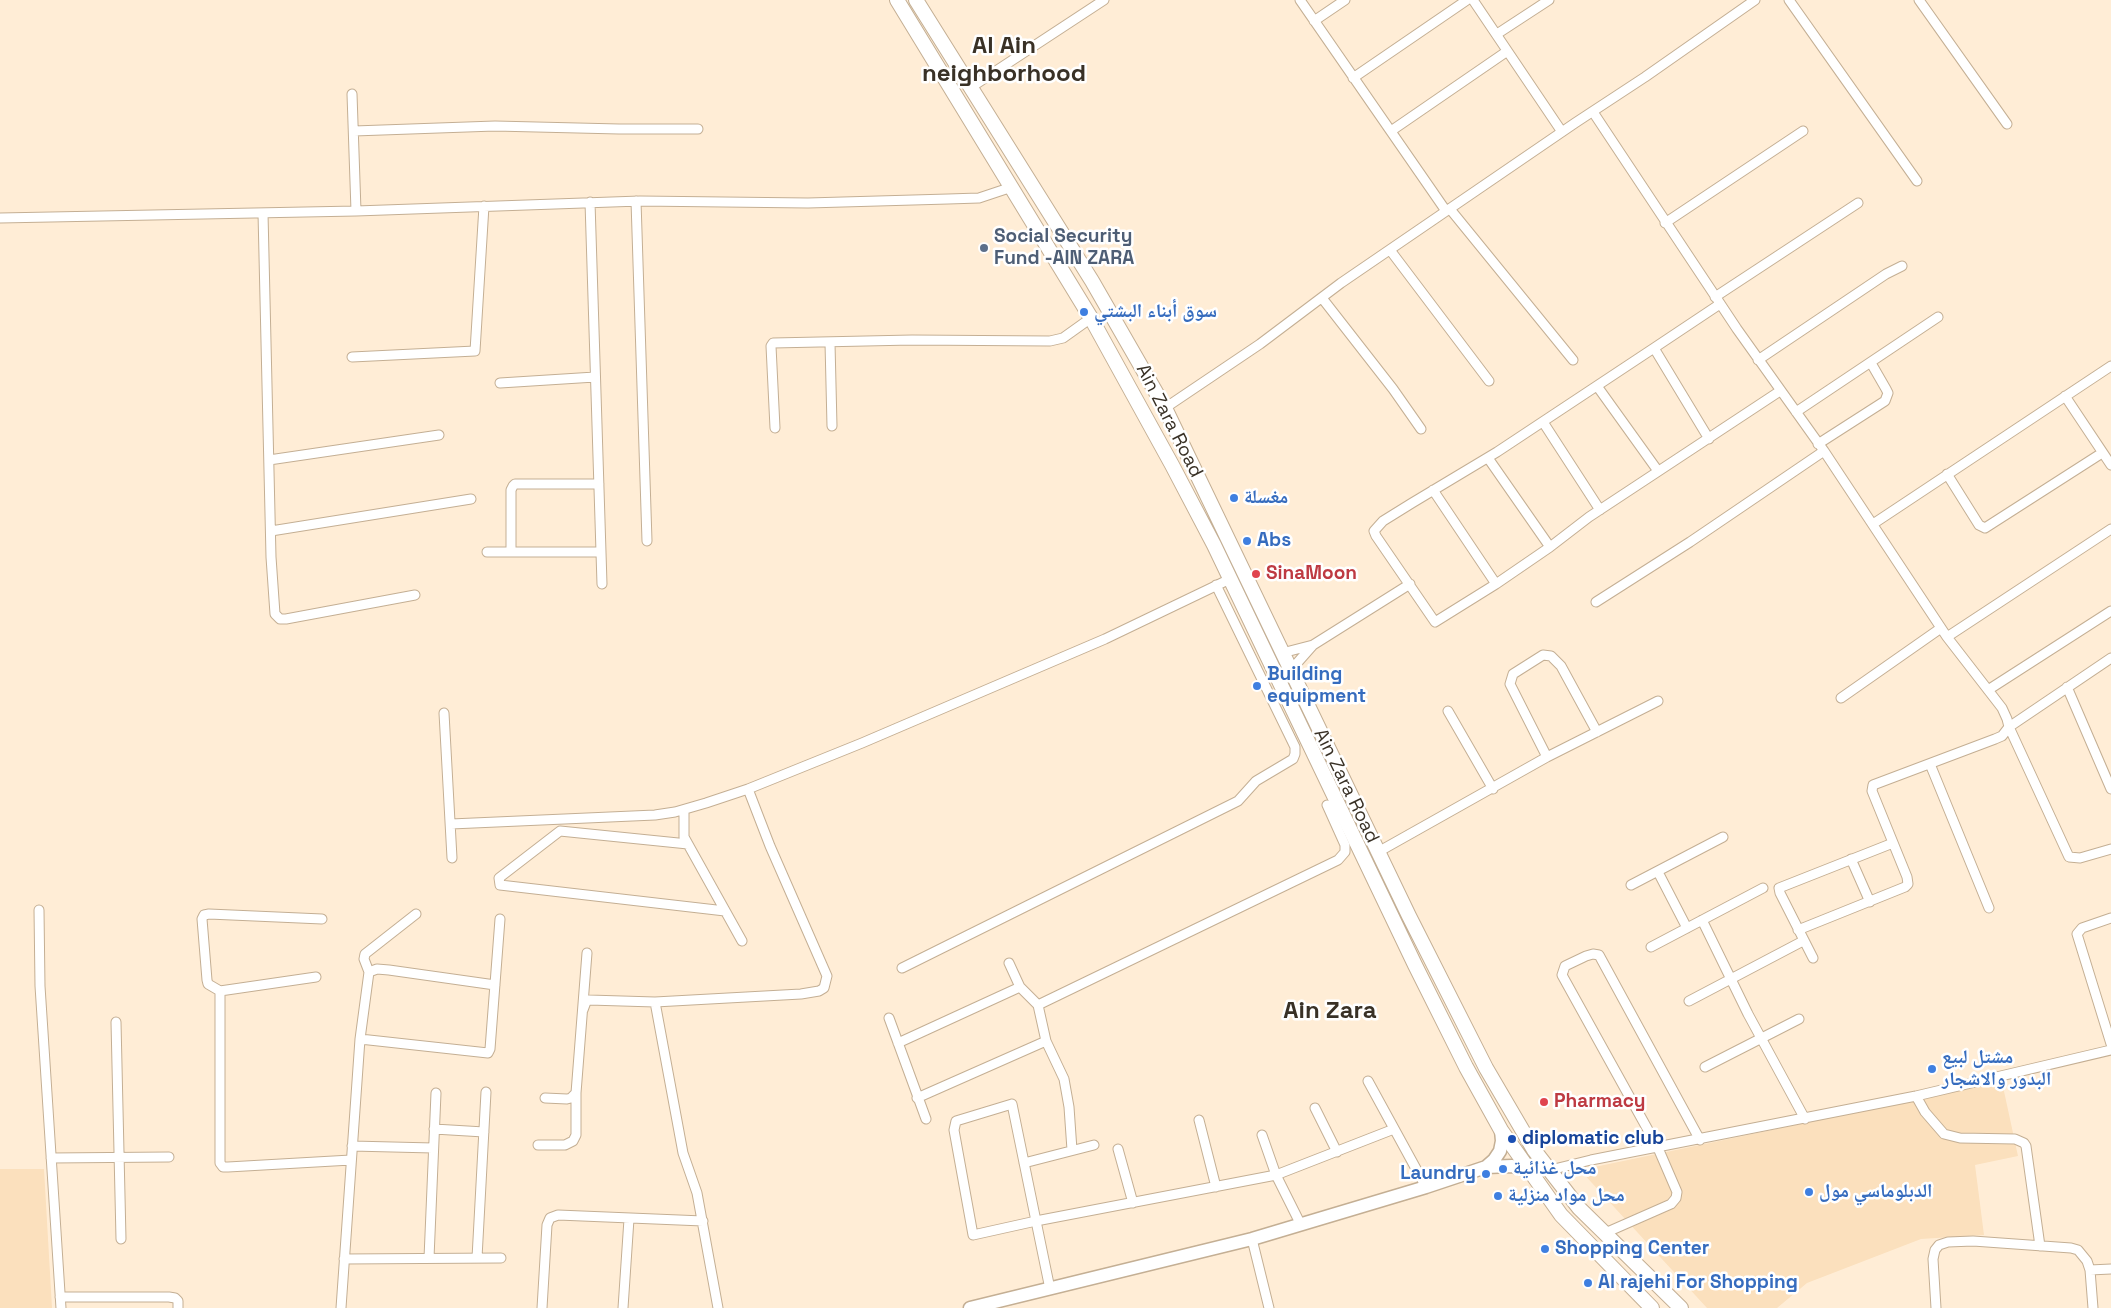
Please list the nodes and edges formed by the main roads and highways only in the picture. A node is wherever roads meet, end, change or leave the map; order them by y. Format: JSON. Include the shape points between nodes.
{"nodes":[{"id":1,"x":897,"y":0,"type":"edge"},
{"id":2,"x":916,"y":0,"type":"edge"},
{"id":3,"x":1501,"y":1130,"type":"junction"},
{"id":4,"x":1486,"y":1167,"type":"junction"},
{"id":5,"x":1529,"y":1171,"type":"junction"},
{"id":6,"x":970,"y":1308,"type":"edge"},
{"id":7,"x":1652,"y":1308,"type":"edge"},
{"id":8,"x":1681,"y":1308,"type":"edge"}],
"edges":[{"from":1,"to":3,"type":"main road","name":"Ain Zara Road","via":[[1091,318],[1172,465],[1415,965]]},
{"from":2,"to":8,"type":"main road","name":"Ain Zara Road","via":[[1092,281],[1165,408],[1378,852],[1486,1068],[1534,1150],[1579,1208]]},
{"from":3,"to":4,"type":"main road","via":[[1500,1151]]},
{"from":3,"to":5,"type":"main road","name":"Ain Zara Road"},
{"from":4,"to":5,"type":"main road","via":[[1512,1166]]},
{"from":4,"to":6,"type":"main road","via":[[1252,1239]]},
{"from":5,"to":7,"type":"main road","name":"Ain Zara Road","via":[[1561,1215]]}]}
